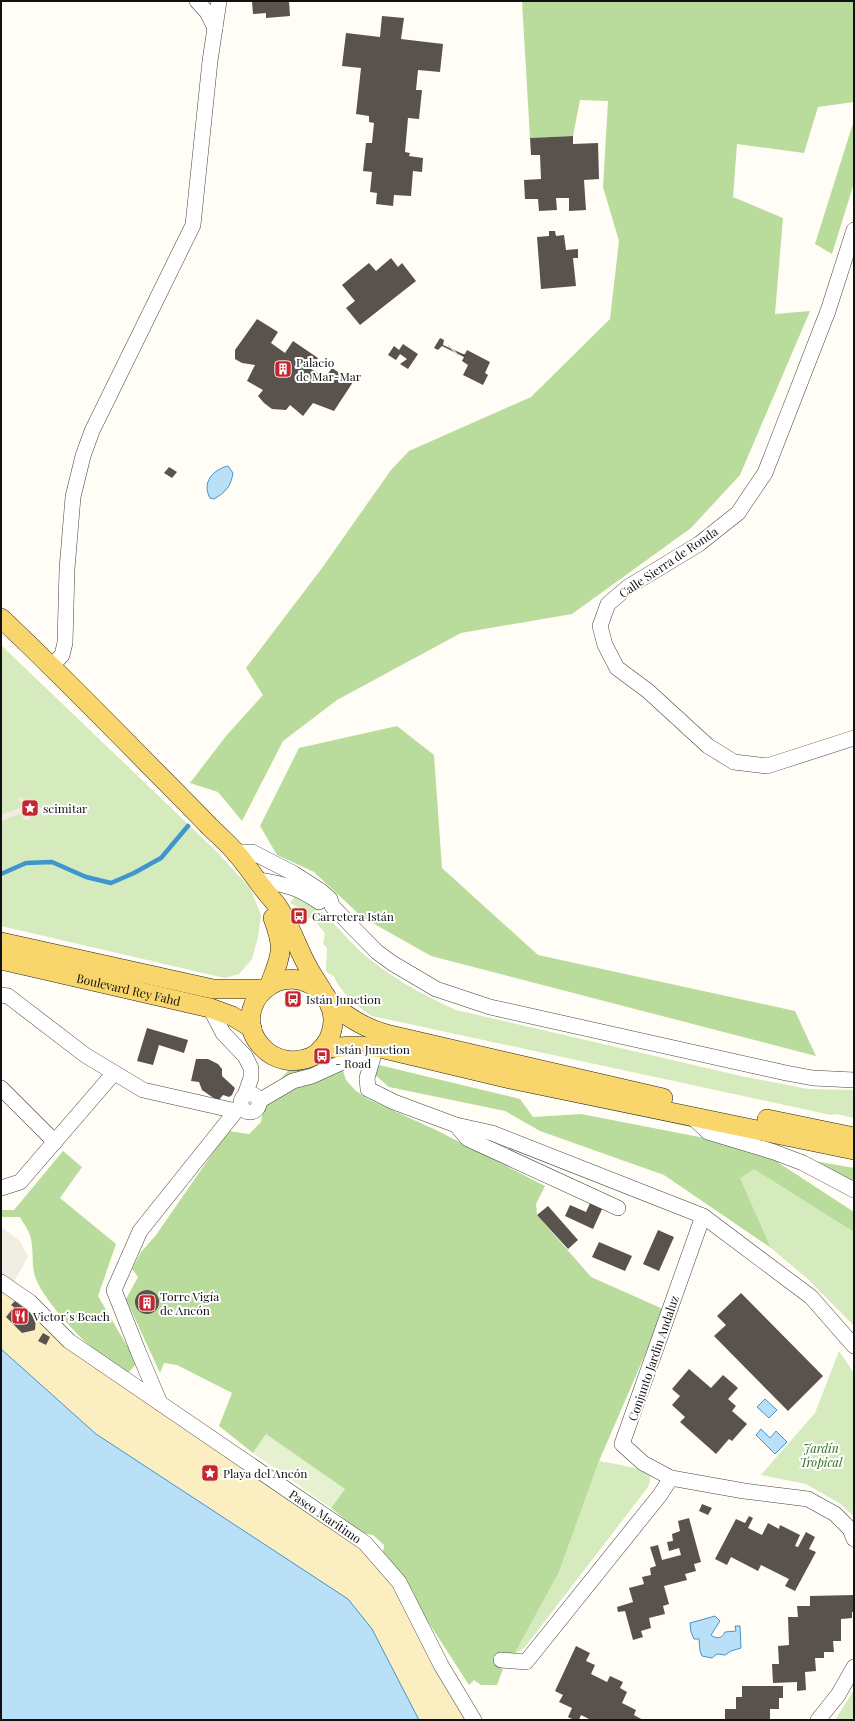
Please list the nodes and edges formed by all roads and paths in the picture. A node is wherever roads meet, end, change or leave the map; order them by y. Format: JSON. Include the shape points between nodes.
{"nodes":[{"id":1,"x":197,"y":1,"type":"edge"},
{"id":2,"x":219,"y":1,"type":"edge"},
{"id":3,"x":215,"y":28,"type":"junction"},
{"id":4,"x":854,"y":230,"type":"edge"},
{"id":5,"x":1,"y":618,"type":"edge"},
{"id":6,"x":52,"y":666,"type":"junction"},
{"id":7,"x":854,"y":738,"type":"edge"},
{"id":8,"x":236,"y":852,"type":"junction"},
{"id":9,"x":283,"y":868,"type":"junction"},
{"id":10,"x":291,"y":886,"type":"junction"},
{"id":11,"x":266,"y":892,"type":"junction"},
{"id":12,"x":332,"y":906,"type":"junction"},
{"id":13,"x":1,"y":942,"type":"edge"},
{"id":14,"x":1,"y":960,"type":"edge"},
{"id":15,"x":267,"y":987,"type":"junction"},
{"id":16,"x":1,"y":994,"type":"edge"},
{"id":17,"x":328,"y":1000,"type":"junction"},
{"id":18,"x":210,"y":1008,"type":"junction"},
{"id":19,"x":252,"y":1028,"type":"junction"},
{"id":20,"x":376,"y":1047,"type":"junction"},
{"id":21,"x":321,"y":1049,"type":"junction"},
{"id":22,"x":114,"y":1073,"type":"junction"},
{"id":23,"x":854,"y":1080,"type":"edge"},
{"id":24,"x":1,"y":1088,"type":"edge"},
{"id":25,"x":692,"y":1117,"type":"junction"},
{"id":26,"x":456,"y":1125,"type":"junction"},
{"id":27,"x":854,"y":1137,"type":"edge"},
{"id":28,"x":55,"y":1142,"type":"junction"},
{"id":29,"x":854,"y":1150,"type":"edge"},
{"id":30,"x":1,"y":1188,"type":"edge"},
{"id":31,"x":854,"y":1190,"type":"edge"},
{"id":32,"x":618,"y":1208,"type":"dead end"},
{"id":33,"x":703,"y":1216,"type":"junction"},
{"id":34,"x":1,"y":1282,"type":"edge"},
{"id":35,"x":854,"y":1346,"type":"edge"},
{"id":36,"x":160,"y":1403,"type":"junction"},
{"id":37,"x":671,"y":1478,"type":"junction"},
{"id":38,"x":854,"y":1539,"type":"edge"},
{"id":39,"x":501,"y":1660,"type":"dead end"},
{"id":40,"x":854,"y":1667,"type":"edge"},
{"id":41,"x":474,"y":1720,"type":"edge"},
{"id":42,"x":818,"y":1720,"type":"edge"}],
"edges":[{"from":1,"to":3,"type":"street","via":[[207,12]]},
{"from":2,"to":3,"type":"street"},
{"from":3,"to":6,"type":"street","via":[[193,225],[92,431],[83,456],[71,519],[65,643],[62,655]]},
{"from":4,"to":7,"type":"street","name":"Calle Sierra de Ronda","via":[[828,311],[765,473],[738,513],[700,544],[628,587],[608,604],[600,626],[605,645],[617,668],[648,691],[708,746],[734,762],[767,766]]},
{"from":5,"to":6,"type":"main road"},
{"from":6,"to":8,"type":"main road"},
{"from":8,"to":9,"type":"street","via":[[252,852]]},
{"from":8,"to":11,"type":"main road"},
{"from":9,"to":11,"type":"street"},
{"from":9,"to":12,"type":"street","via":[[321,891],[330,899]]},
{"from":10,"to":11,"type":"street"},
{"from":10,"to":11,"type":"street","via":[[284,890]]},
{"from":10,"to":12,"type":"street","via":[[302,890],[323,905]]},
{"from":11,"to":15,"type":"main road","via":[[281,937],[282,950]]},
{"from":11,"to":17,"type":"main road"},
{"from":12,"to":23,"type":"street","via":[[377,952],[392,963],[436,989],[462,998],[490,1007],[786,1073],[812,1078]]},
{"from":13,"to":15,"type":"main road","name":"Boulevard Rey Fahd","via":[[213,989]]},
{"from":14,"to":18,"type":"main road","name":"Boulevard Rey Fahd"},
{"from":15,"to":17,"type":"main road","via":[[286,979],[304,980],[312,984]]},
{"from":15,"to":19,"type":"main road","via":[[256,999],[253,1007]]},
{"from":16,"to":22,"type":"street","via":[[8,996],[85,1056]]},
{"from":17,"to":21,"type":"main road","via":[[334,1020],[333,1028]]},
{"from":17,"to":27,"type":"main road","via":[[355,1022],[370,1030],[650,1095]]},
{"from":18,"to":19,"type":"main road","name":"Boulevard Rey Fahd","via":[[232,1016]]},
{"from":18,"to":20,"type":"street","via":[[223,1033],[245,1056],[252,1068],[252,1078],[240,1101],[242,1109],[246,1112],[254,1112],[259,1101],[293,1081],[312,1076]]},
{"from":19,"to":21,"type":"main road","via":[[260,1045],[267,1052],[284,1060],[304,1059]]},
{"from":20,"to":21,"type":"main road"},
{"from":20,"to":25,"type":"main road","via":[[510,1079]]},
{"from":20,"to":26,"type":"street","via":[[367,1078],[368,1089],[394,1102]]},
{"from":22,"to":28,"type":"street"},
{"from":22,"to":36,"type":"street","via":[[143,1090],[236,1111],[140,1231],[114,1290]]},
{"from":24,"to":28,"type":"street"},
{"from":25,"to":29,"type":"main road"},
{"from":25,"to":31,"type":"street","via":[[708,1132],[803,1163]]},
{"from":26,"to":32,"type":"street","via":[[468,1139]]},
{"from":26,"to":33,"type":"street","via":[[492,1133]]},
{"from":28,"to":30,"type":"street","via":[[20,1182]]},
{"from":33,"to":35,"type":"street","via":[[811,1297]]},
{"from":33,"to":37,"type":"street","name":"Conjunto Jardin Andaluz","via":[[622,1444],[644,1463]]},
{"from":34,"to":36,"type":"street","name":"Paseo Marítimo","via":[[30,1302],[69,1341]]},
{"from":36,"to":41,"type":"street","name":"Paseo Marítimo","via":[[365,1543],[399,1582],[441,1665]]},
{"from":37,"to":38,"type":"street","name":"Conjunto Jardin Andaluz","via":[[808,1499],[835,1514],[850,1529]]},
{"from":37,"to":39,"type":"street","via":[[526,1662]]},
{"from":40,"to":42,"type":"street","via":[[838,1695]]}]}
